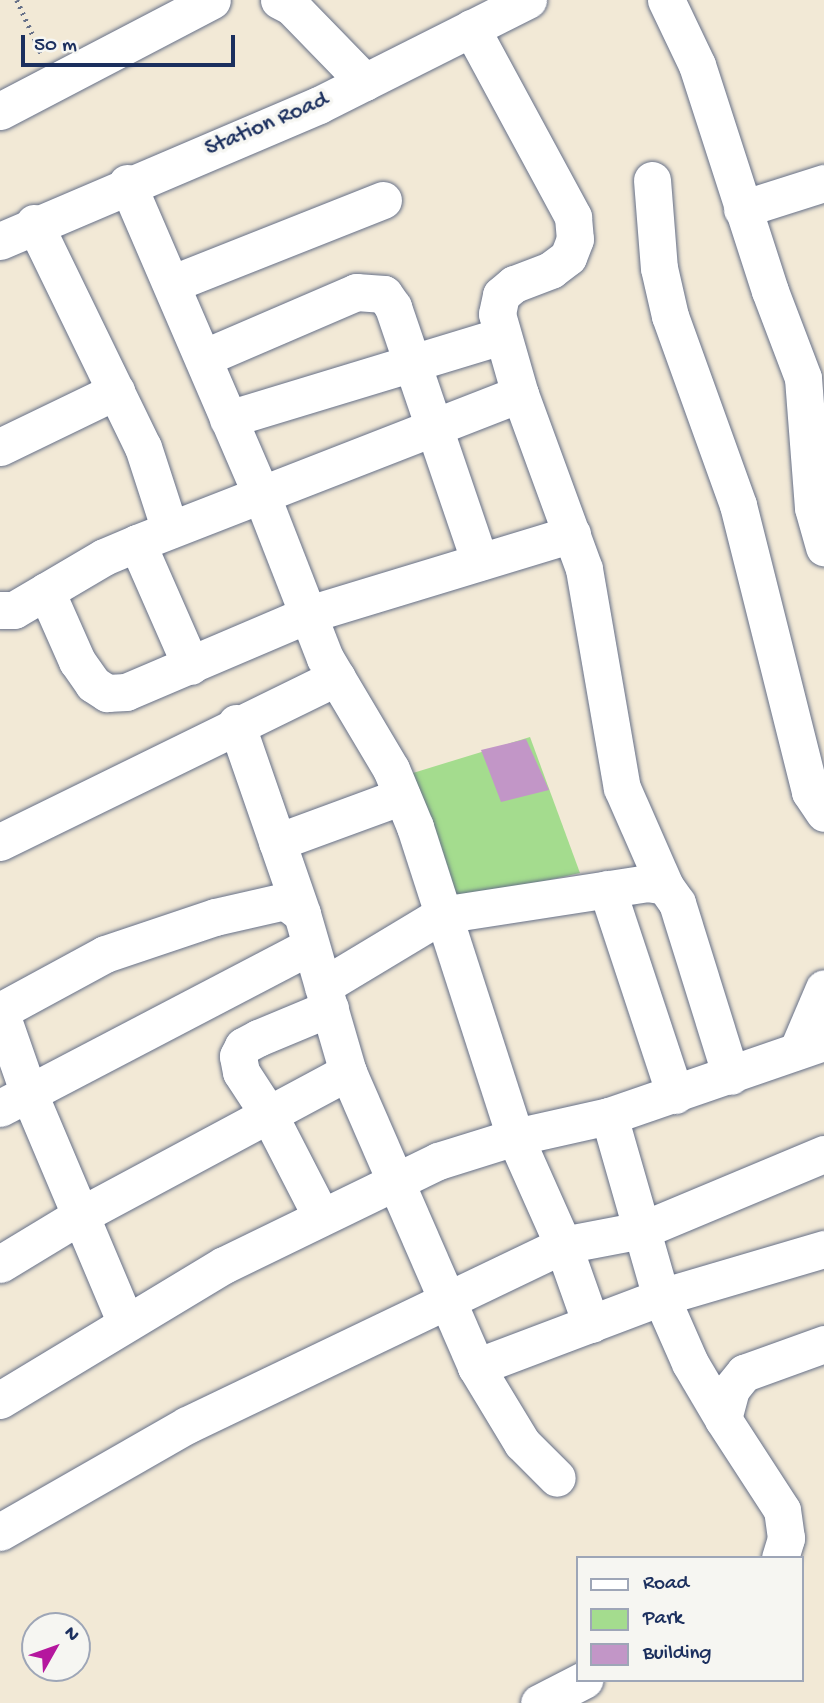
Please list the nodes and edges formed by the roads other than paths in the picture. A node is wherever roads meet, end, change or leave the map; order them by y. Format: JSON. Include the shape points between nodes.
{"nodes":[{"id":1,"x":212,"y":0,"type":"edge"},
{"id":2,"x":279,"y":0,"type":"edge"},
{"id":3,"x":528,"y":0,"type":"edge"},
{"id":4,"x":667,"y":0,"type":"edge"},
{"id":5,"x":471,"y":28,"type":"junction"},
{"id":6,"x":366,"y":82,"type":"junction"},
{"id":7,"x":0,"y":111,"type":"edge"},
{"id":8,"x":652,"y":180,"type":"dead end"},
{"id":9,"x":127,"y":183,"type":"junction"},
{"id":10,"x":824,"y":183,"type":"edge"},
{"id":11,"x":383,"y":200,"type":"dead end"},
{"id":12,"x":742,"y":209,"type":"junction"},
{"id":13,"x":34,"y":223,"type":"junction"},
{"id":14,"x":0,"y":241,"type":"edge"},
{"id":15,"x":171,"y":284,"type":"junction"},
{"id":16,"x":502,"y":336,"type":"junction"},
{"id":17,"x":203,"y":358,"type":"junction"},
{"id":18,"x":411,"y":363,"type":"junction"},
{"id":19,"x":116,"y":391,"type":"junction"},
{"id":20,"x":520,"y":394,"type":"junction"},
{"id":21,"x":228,"y":419,"type":"junction"},
{"id":22,"x":433,"y":427,"type":"junction"},
{"id":23,"x":0,"y":447,"type":"edge"},
{"id":24,"x":261,"y":494,"type":"junction"},
{"id":25,"x":819,"y":507,"type":"edge"},
{"id":26,"x":572,"y":534,"type":"junction"},
{"id":27,"x":154,"y":537,"type":"junction"},
{"id":28,"x":824,"y":547,"type":"edge"},
{"id":29,"x":480,"y":562,"type":"junction"},
{"id":30,"x":46,"y":591,"type":"junction"},
{"id":31,"x":0,"y":610,"type":"edge"},
{"id":32,"x":309,"y":614,"type":"junction"},
{"id":33,"x":191,"y":666,"type":"junction"},
{"id":34,"x":337,"y":677,"type":"junction"},
{"id":35,"x":236,"y":723,"type":"junction"},
{"id":36,"x":402,"y":796,"type":"junction"},
{"id":37,"x":824,"y":813,"type":"edge"},
{"id":38,"x":0,"y":842,"type":"edge"},
{"id":39,"x":277,"y":842,"type":"junction"},
{"id":40,"x":665,"y":886,"type":"junction"},
{"id":41,"x":607,"y":889,"type":"junction"},
{"id":42,"x":441,"y":915,"type":"junction"},
{"id":43,"x":306,"y":930,"type":"junction"},
{"id":44,"x":824,"y":988,"type":"edge"},
{"id":45,"x":326,"y":997,"type":"junction"},
{"id":46,"x":811,"y":1046,"type":"edge"},
{"id":47,"x":348,"y":1072,"type":"junction"},
{"id":48,"x":731,"y":1076,"type":"junction"},
{"id":49,"x":675,"y":1095,"type":"junction"},
{"id":50,"x":15,"y":1101,"type":"edge"},
{"id":51,"x":269,"y":1115,"type":"junction"},
{"id":52,"x":609,"y":1116,"type":"junction"},
{"id":53,"x":515,"y":1137,"type":"junction"},
{"id":54,"x":824,"y":1154,"type":"edge"},
{"id":55,"x":393,"y":1182,"type":"junction"},
{"id":56,"x":81,"y":1216,"type":"junction"},
{"id":57,"x":321,"y":1216,"type":"junction"},
{"id":58,"x":642,"y":1230,"type":"junction"},
{"id":59,"x":564,"y":1245,"type":"junction"},
{"id":60,"x":824,"y":1249,"type":"edge"},
{"id":61,"x":0,"y":1264,"type":"edge"},
{"id":62,"x":661,"y":1297,"type":"junction"},
{"id":63,"x":446,"y":1302,"type":"junction"},
{"id":64,"x":125,"y":1321,"type":"junction"},
{"id":65,"x":591,"y":1324,"type":"junction"},
{"id":66,"x":824,"y":1345,"type":"edge"},
{"id":67,"x":476,"y":1367,"type":"junction"},
{"id":68,"x":0,"y":1400,"type":"edge"},
{"id":69,"x":723,"y":1419,"type":"junction"},
{"id":70,"x":557,"y":1478,"type":"dead end"},
{"id":71,"x":0,"y":1532,"type":"edge"},
{"id":72,"x":781,"y":1556,"type":"edge"},
{"id":73,"x":580,"y":1682,"type":"edge"},
{"id":74,"x":538,"y":1703,"type":"edge"}],
"edges":[{"from":1,"to":7,"type":"street"},
{"from":2,"to":6,"type":"street","via":[[291,6]]},
{"from":3,"to":5,"type":"street","name":"Station Road"},
{"from":4,"to":12,"type":"street","via":[[697,65]]},
{"from":5,"to":6,"type":"street","name":"Station Road"},
{"from":5,"to":16,"type":"street","via":[[567,201],[575,239],[568,257],[551,270],[514,284],[500,295],[497,314]]},
{"from":6,"to":9,"type":"street","name":"Station Road"},
{"from":8,"to":37,"type":"street","via":[[659,268],[670,316],[738,505],[810,792]]},
{"from":9,"to":13,"type":"street","name":"Station Road"},
{"from":9,"to":15,"type":"street"},
{"from":10,"to":12,"type":"street"},
{"from":11,"to":15,"type":"street"},
{"from":12,"to":25,"type":"street","via":[[803,378]]},
{"from":13,"to":14,"type":"street","name":"Station Road"},
{"from":13,"to":19,"type":"street"},
{"from":15,"to":17,"type":"street"},
{"from":16,"to":18,"type":"street"},
{"from":16,"to":20,"type":"street"},
{"from":17,"to":18,"type":"street","via":[[356,292],[371,290],[384,294],[393,306]]},
{"from":17,"to":21,"type":"street"},
{"from":18,"to":21,"type":"street"},
{"from":18,"to":22,"type":"street"},
{"from":19,"to":23,"type":"street"},
{"from":19,"to":27,"type":"street","via":[[143,447]]},
{"from":20,"to":22,"type":"street"},
{"from":20,"to":26,"type":"street"},
{"from":21,"to":24,"type":"street"},
{"from":22,"to":24,"type":"street"},
{"from":22,"to":29,"type":"street"},
{"from":24,"to":27,"type":"street"},
{"from":24,"to":32,"type":"street"},
{"from":25,"to":28,"type":"street"},
{"from":26,"to":29,"type":"street"},
{"from":26,"to":40,"type":"street","via":[[591,605],[622,788]]},
{"from":27,"to":30,"type":"street"},
{"from":27,"to":33,"type":"street"},
{"from":29,"to":32,"type":"street"},
{"from":30,"to":31,"type":"street","via":[[14,610]]},
{"from":30,"to":33,"type":"street","via":[[77,662],[107,693],[125,692]]},
{"from":32,"to":33,"type":"street"},
{"from":32,"to":34,"type":"street"},
{"from":34,"to":35,"type":"street"},
{"from":34,"to":36,"type":"street"},
{"from":35,"to":38,"type":"street"},
{"from":35,"to":39,"type":"street"},
{"from":36,"to":39,"type":"street"},
{"from":36,"to":42,"type":"street"},
{"from":39,"to":43,"type":"street"},
{"from":40,"to":41,"type":"street","via":[[647,883]]},
{"from":40,"to":48,"type":"street","via":[[677,904]]},
{"from":41,"to":42,"type":"street"},
{"from":41,"to":49,"type":"street"},
{"from":42,"to":45,"type":"street"},
{"from":42,"to":53,"type":"street"},
{"from":43,"to":45,"type":"street"},
{"from":43,"to":50,"type":"street"},
{"from":43,"to":50,"type":"street","via":[[285,901],[176,929],[105,954],[0,1012]]},
{"from":44,"to":46,"type":"street"},
{"from":45,"to":47,"type":"street"},
{"from":45,"to":51,"type":"street","via":[[243,1046],[238,1056],[241,1072]]},
{"from":46,"to":48,"type":"street"},
{"from":47,"to":51,"type":"street"},
{"from":47,"to":55,"type":"street"},
{"from":48,"to":49,"type":"street"},
{"from":49,"to":52,"type":"street"},
{"from":50,"to":56,"type":"street"},
{"from":51,"to":56,"type":"street"},
{"from":51,"to":57,"type":"street"},
{"from":52,"to":53,"type":"street"},
{"from":52,"to":58,"type":"street"},
{"from":53,"to":55,"type":"street","via":[[438,1161]]},
{"from":53,"to":59,"type":"street"},
{"from":54,"to":58,"type":"street"},
{"from":55,"to":57,"type":"street"},
{"from":55,"to":63,"type":"street"},
{"from":56,"to":61,"type":"street"},
{"from":56,"to":64,"type":"street"},
{"from":57,"to":64,"type":"street"},
{"from":58,"to":59,"type":"street"},
{"from":58,"to":62,"type":"street"},
{"from":59,"to":63,"type":"street"},
{"from":59,"to":65,"type":"street"},
{"from":60,"to":62,"type":"street"},
{"from":62,"to":65,"type":"street"},
{"from":62,"to":69,"type":"street","via":[[690,1363]]},
{"from":63,"to":67,"type":"street"},
{"from":63,"to":71,"type":"street","via":[[187,1425]]},
{"from":64,"to":68,"type":"street"},
{"from":65,"to":67,"type":"street"},
{"from":66,"to":69,"type":"street","via":[[744,1373],[731,1389]]},
{"from":67,"to":70,"type":"street","via":[[522,1443]]},
{"from":69,"to":72,"type":"street","via":[[782,1510],[786,1538]]},
{"from":73,"to":74,"type":"street"}]}
